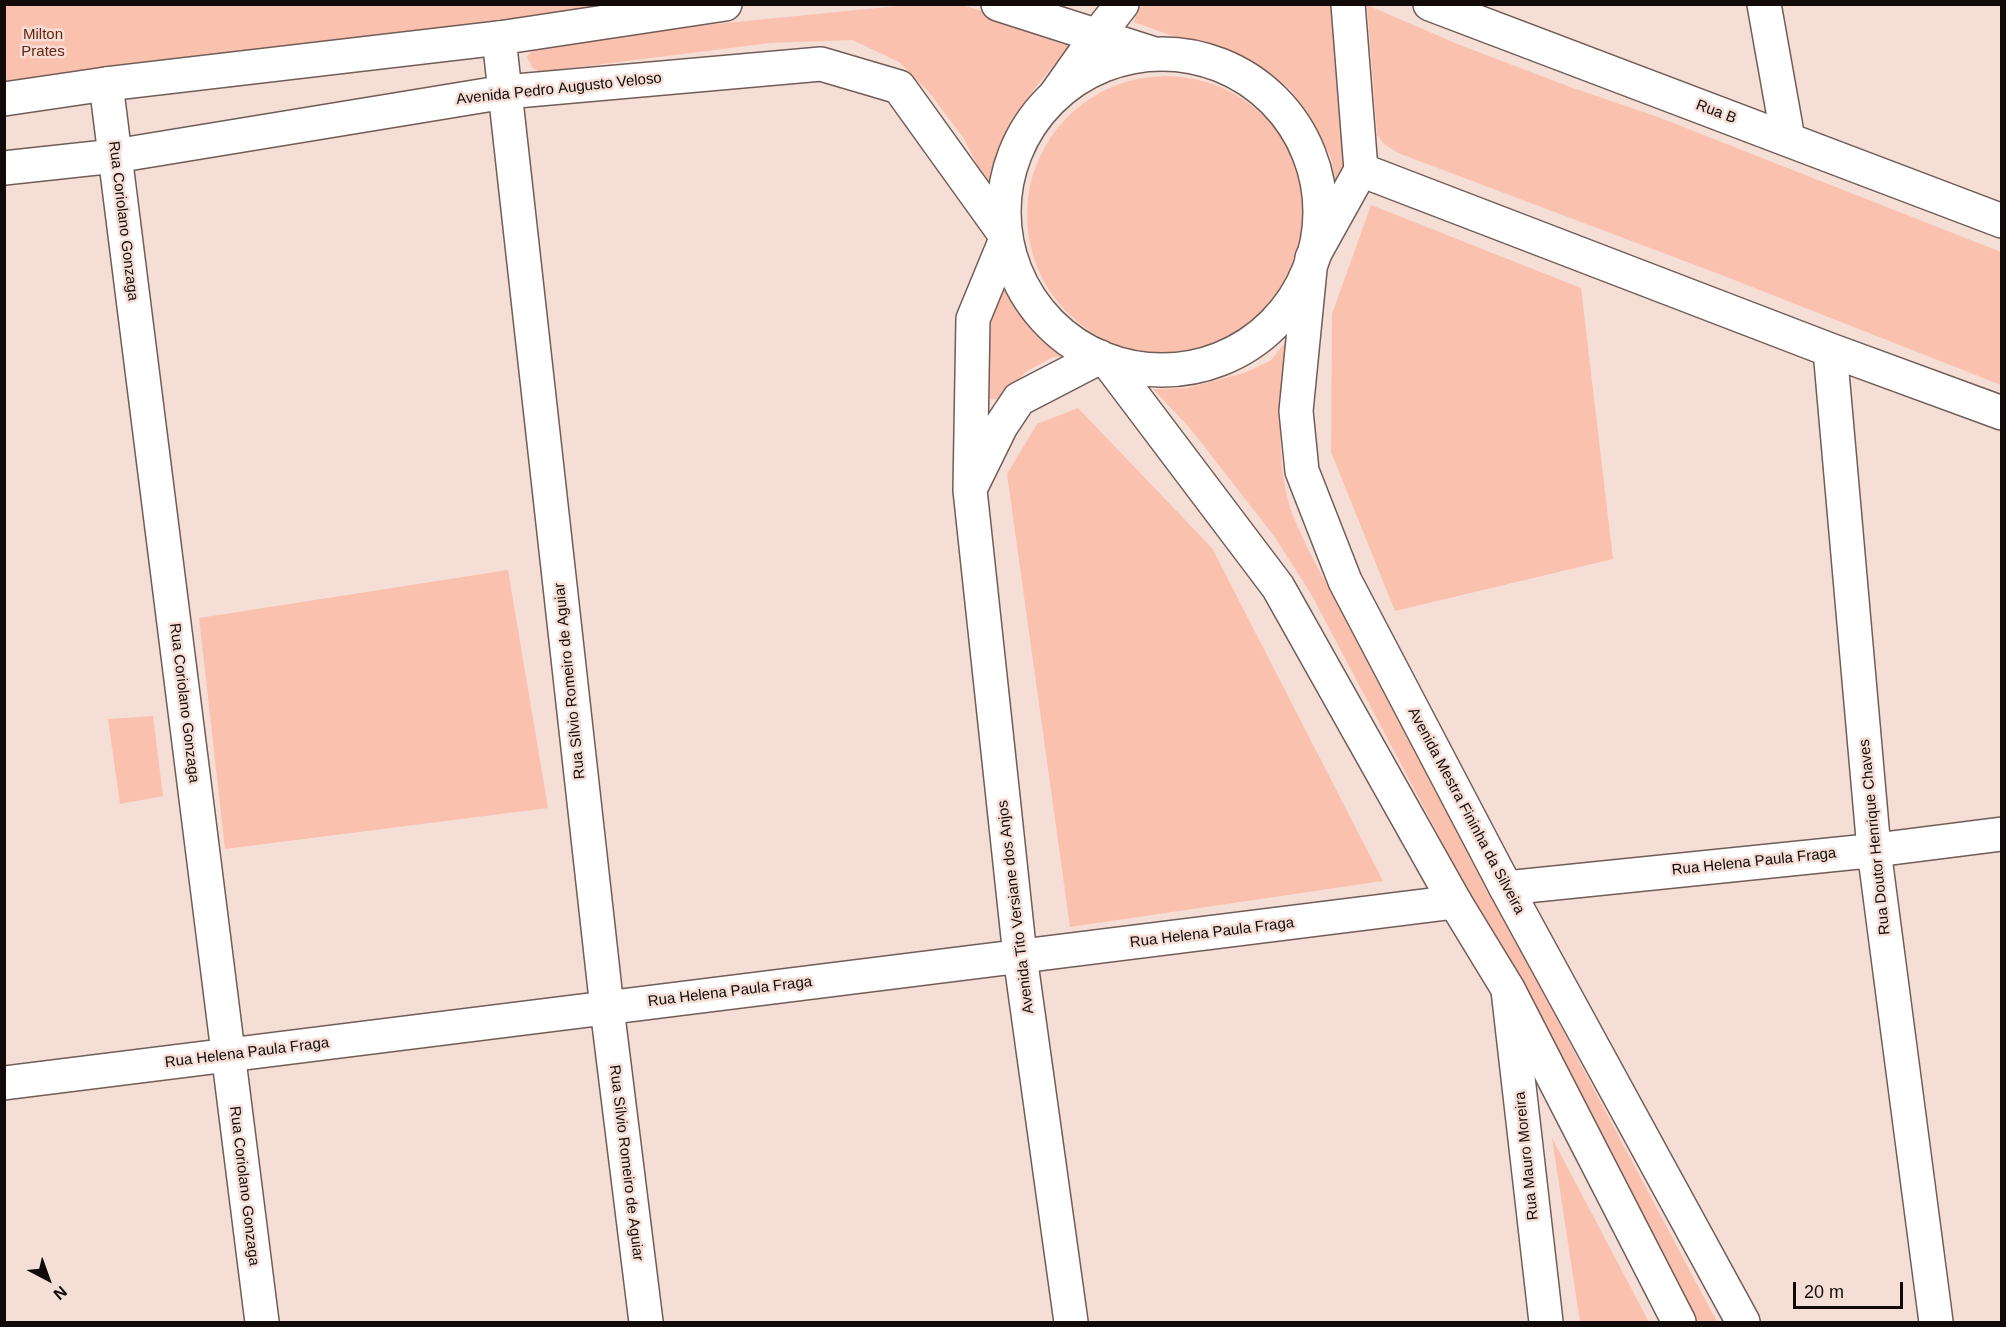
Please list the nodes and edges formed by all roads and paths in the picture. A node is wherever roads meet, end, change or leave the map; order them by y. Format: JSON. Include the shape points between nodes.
{"nodes":[{"id":1,"x":725,"y":4,"type":"edge"},
{"id":2,"x":998,"y":4,"type":"edge"},
{"id":3,"x":1122,"y":4,"type":"edge"},
{"id":4,"x":1348,"y":4,"type":"edge"},
{"id":5,"x":1430,"y":4,"type":"edge"},
{"id":6,"x":1764,"y":4,"type":"edge"},
{"id":7,"x":1097,"y":36,"type":"junction"},
{"id":8,"x":499,"y":38,"type":"junction"},
{"id":9,"x":1151,"y":53,"type":"junction"},
{"id":10,"x":106,"y":84,"type":"junction"},
{"id":11,"x":505,"y":92,"type":"junction"},
{"id":12,"x":1056,"y":94,"type":"junction"},
{"id":13,"x":4,"y":99,"type":"edge"},
{"id":14,"x":1788,"y":139,"type":"junction"},
{"id":15,"x":115,"y":156,"type":"junction"},
{"id":16,"x":4,"y":168,"type":"edge"},
{"id":17,"x":1361,"y":170,"type":"junction"},
{"id":18,"x":2001,"y":221,"type":"edge"},
{"id":19,"x":1005,"y":236,"type":"junction"},
{"id":20,"x":1311,"y":263,"type":"junction"},
{"id":21,"x":1830,"y":350,"type":"junction"},
{"id":22,"x":1104,"y":360,"type":"junction"},
{"id":23,"x":2001,"y":413,"type":"edge"},
{"id":24,"x":970,"y":490,"type":"junction"},
{"id":25,"x":2001,"y":834,"type":"edge"},
{"id":26,"x":1874,"y":850,"type":"junction"},
{"id":27,"x":1506,"y":888,"type":"junction"},
{"id":28,"x":1455,"y":902,"type":"junction"},
{"id":29,"x":1020,"y":956,"type":"junction"},
{"id":30,"x":1508,"y":989,"type":"junction"},
{"id":31,"x":607,"y":1008,"type":"junction"},
{"id":32,"x":228,"y":1055,"type":"junction"},
{"id":33,"x":4,"y":1083,"type":"edge"},
{"id":34,"x":262,"y":1323,"type":"edge"},
{"id":35,"x":646,"y":1323,"type":"edge"},
{"id":36,"x":1071,"y":1323,"type":"edge"},
{"id":37,"x":1546,"y":1323,"type":"edge"},
{"id":38,"x":1679,"y":1323,"type":"edge"},
{"id":39,"x":1743,"y":1323,"type":"edge"},
{"id":40,"x":1936,"y":1323,"type":"edge"}],
"edges":[{"from":1,"to":8,"type":"street"},
{"from":2,"to":7,"type":"street"},
{"from":3,"to":7,"type":"street"},
{"from":4,"to":17,"type":"street"},
{"from":5,"to":14,"type":"street","name":"Rua B"},
{"from":6,"to":14,"type":"street"},
{"from":7,"to":9,"type":"street"},
{"from":7,"to":12,"type":"street"},
{"from":8,"to":10,"type":"street"},
{"from":8,"to":11,"type":"street","name":"Rua Sílvio Romeiro de Aguiar"},
{"from":9,"to":12,"type":"street","via":[[1100,65]]},
{"from":9,"to":20,"type":"street","via":[[1204,58],[1252,81],[1290,117],[1314,165],[1321,218]]},
{"from":10,"to":13,"type":"street"},
{"from":10,"to":15,"type":"street","name":"Rua Coriolano Gonzaga"},
{"from":11,"to":15,"type":"street","name":"Avenida Pedro Augusto Veloso"},
{"from":11,"to":19,"type":"street","name":"Avenida Pedro Augusto Veloso","via":[[821,64],[898,87]]},
{"from":11,"to":31,"type":"street","name":"Rua Sílvio Romeiro de Aguiar"},
{"from":12,"to":19,"type":"street","via":[[1024,133],[1006,182]]},
{"from":14,"to":18,"type":"street","name":"Rua B"},
{"from":15,"to":16,"type":"street","name":"Avenida Pedro Augusto Veloso"},
{"from":15,"to":32,"type":"street","name":"Rua Coriolano Gonzaga"},
{"from":17,"to":20,"type":"street"},
{"from":17,"to":21,"type":"street"},
{"from":19,"to":22,"type":"street","via":[[1016,274],[1038,312],[1069,342]]},
{"from":19,"to":24,"type":"street","name":"Avenida Tito Versiane dos Anjos","via":[[974,319]]},
{"from":20,"to":22,"type":"street","via":[[1285,311],[1249,344],[1204,365],[1156,370]]},
{"from":20,"to":27,"type":"street","name":"Avenida Mestra Fininha da Silveira","via":[[1296,411],[1302,471],[1345,581]]},
{"from":21,"to":23,"type":"street"},
{"from":21,"to":26,"type":"street","name":"Rua Doutor Henrique Chaves"},
{"from":22,"to":24,"type":"street","via":[[1019,399],[1001,426]]},
{"from":22,"to":28,"type":"street","via":[[1278,587]]},
{"from":24,"to":29,"type":"street","name":"Avenida Tito Versiane dos Anjos"},
{"from":25,"to":26,"type":"street","name":"Rua Helena Paula Fraga"},
{"from":26,"to":27,"type":"street","name":"Rua Helena Paula Fraga"},
{"from":26,"to":40,"type":"street","name":"Rua Doutor Henrique Chaves"},
{"from":27,"to":39,"type":"street","name":"Avenida Mestra Fininha da Silveira"},
{"from":28,"to":29,"type":"street","name":"Rua Helena Paula Fraga"},
{"from":28,"to":30,"type":"street"},
{"from":29,"to":31,"type":"street","name":"Rua Helena Paula Fraga"},
{"from":29,"to":36,"type":"street","name":"Avenida Tito Versiane dos Anjos"},
{"from":30,"to":37,"type":"street","name":"Rua Mauro Moreira"},
{"from":30,"to":38,"type":"street"},
{"from":31,"to":32,"type":"street","name":"Rua Helena Paula Fraga"},
{"from":31,"to":35,"type":"street","name":"Rua Sílvio Romeiro de Aguiar"},
{"from":32,"to":33,"type":"street","name":"Rua Helena Paula Fraga"},
{"from":32,"to":34,"type":"street","name":"Rua Coriolano Gonzaga"}]}
